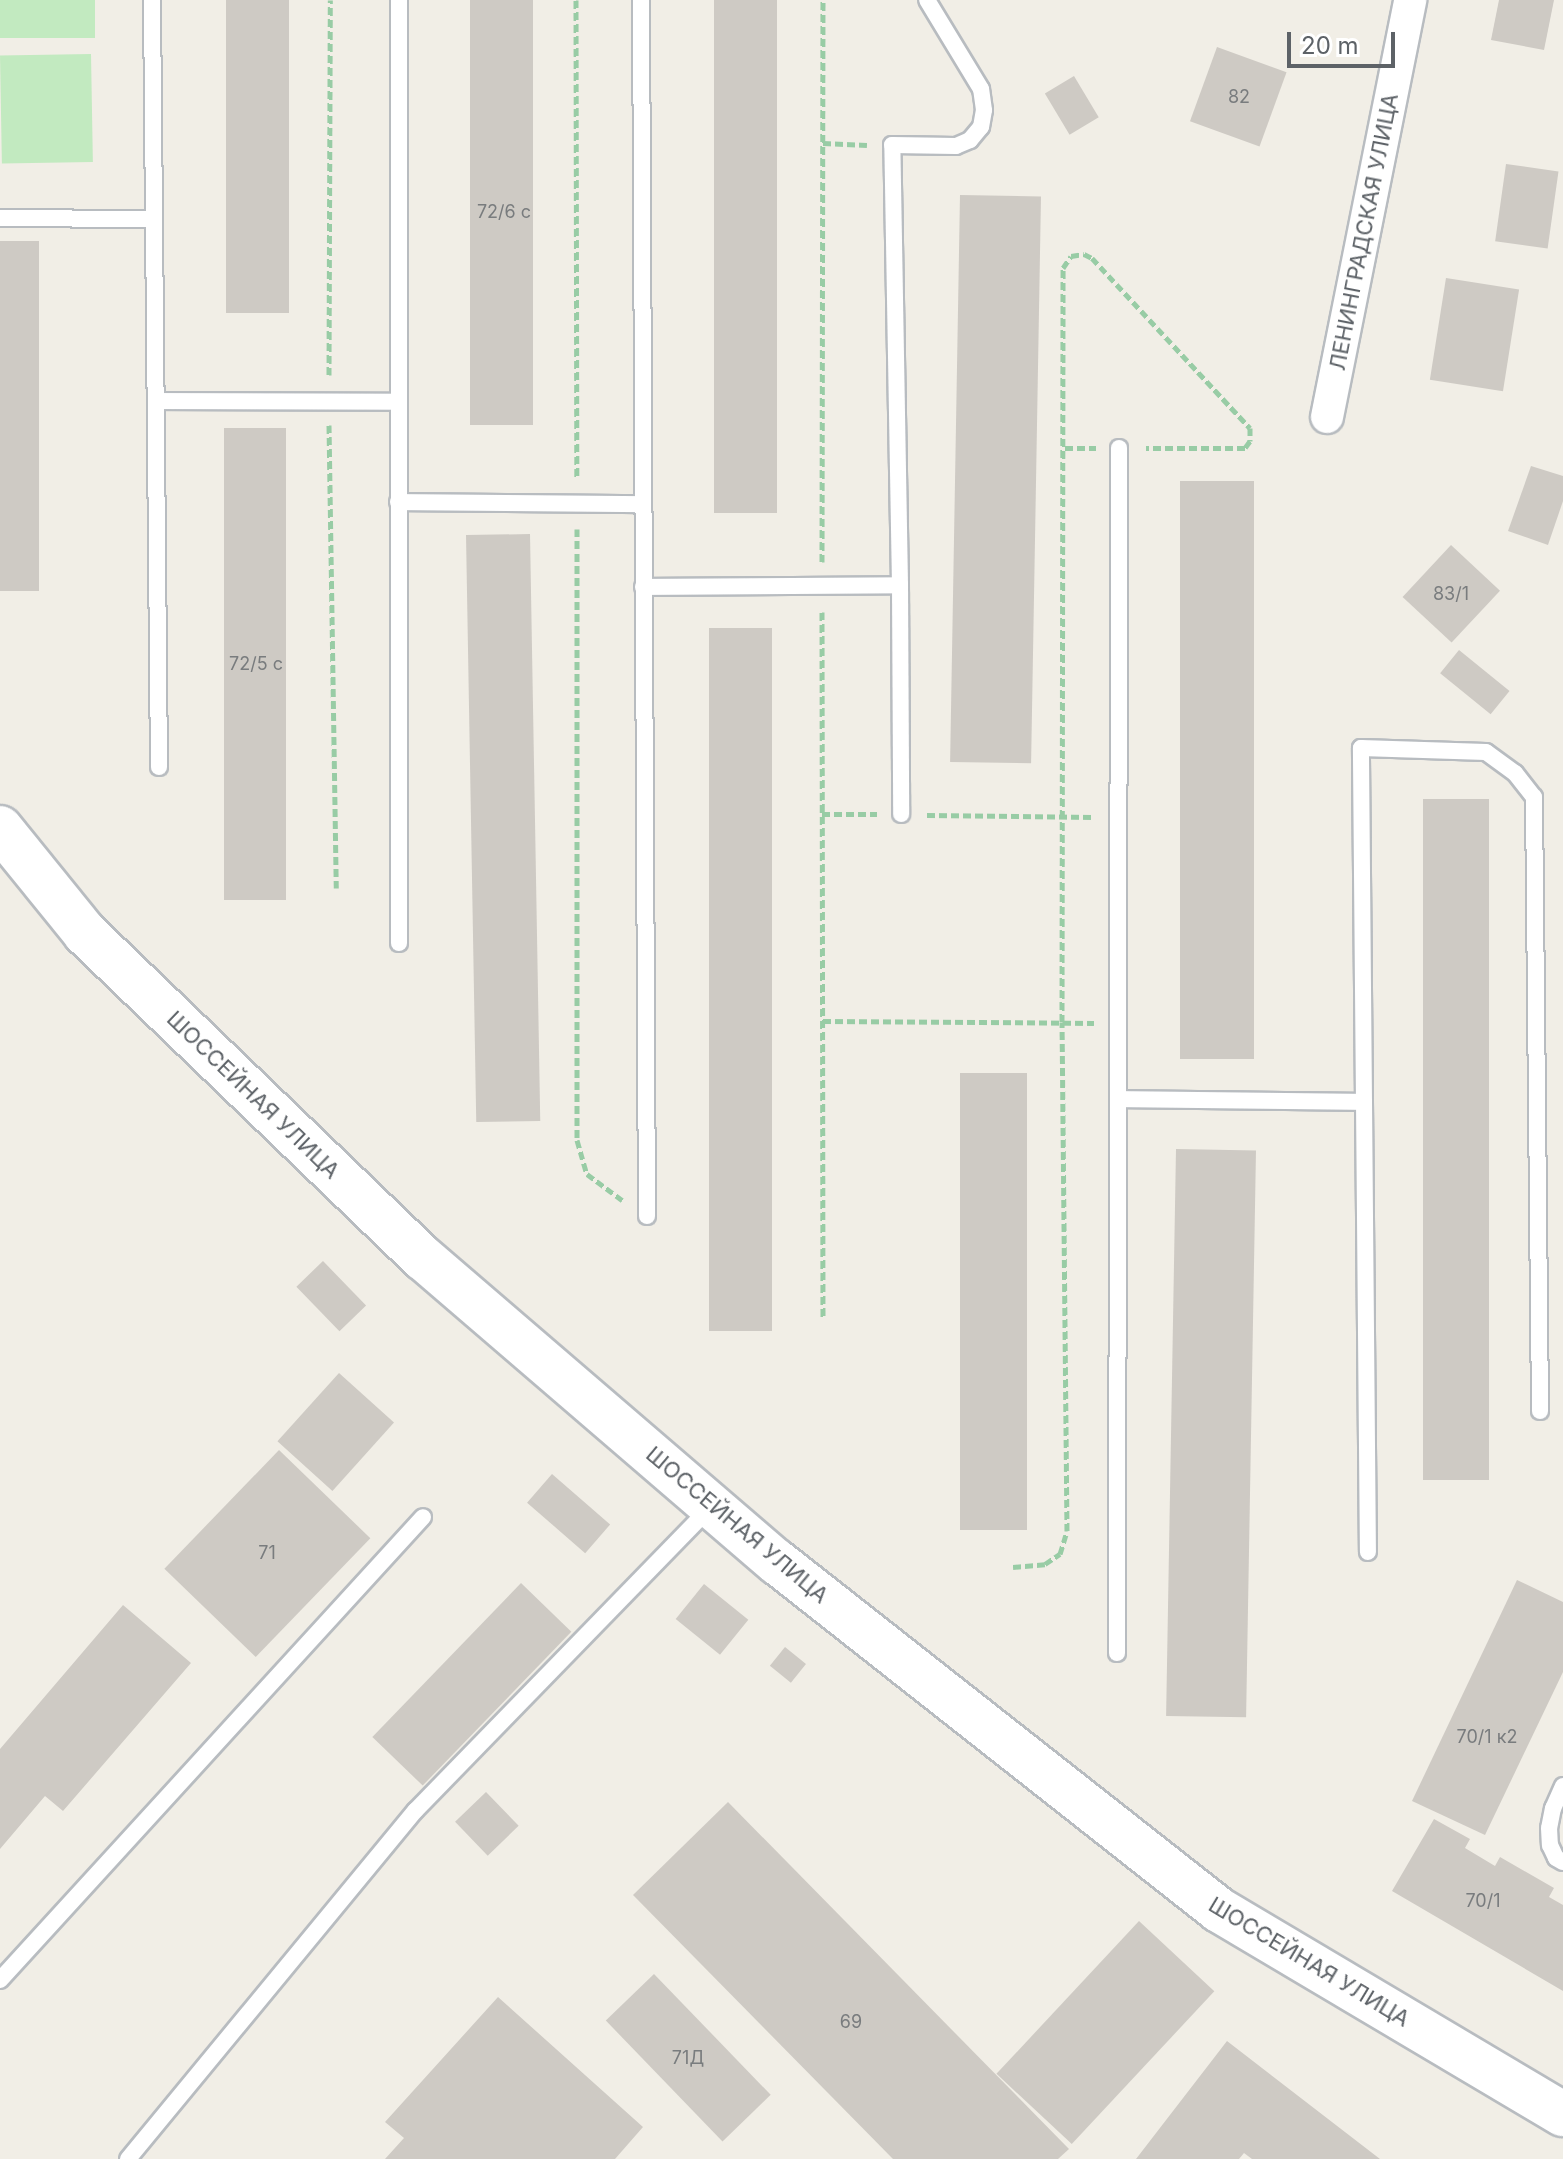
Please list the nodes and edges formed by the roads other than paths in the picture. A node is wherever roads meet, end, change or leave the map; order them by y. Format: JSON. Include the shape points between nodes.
{"nodes":[{"id":1,"x":152,"y":0,"type":"edge"},
{"id":2,"x":399,"y":0,"type":"edge"},
{"id":3,"x":641,"y":0,"type":"edge"},
{"id":4,"x":927,"y":0,"type":"edge"},
{"id":5,"x":1410,"y":0,"type":"edge"},
{"id":6,"x":0,"y":218,"type":"edge"},
{"id":7,"x":154,"y":219,"type":"junction"},
{"id":8,"x":156,"y":401,"type":"junction"},
{"id":9,"x":398,"y":402,"type":"junction"},
{"id":10,"x":1327,"y":417,"type":"dead end"},
{"id":11,"x":1119,"y":448,"type":"road end"},
{"id":12,"x":398,"y":502,"type":"junction"},
{"id":13,"x":643,"y":504,"type":"junction"},
{"id":14,"x":900,"y":585,"type":"junction"},
{"id":15,"x":643,"y":587,"type":"junction"},
{"id":16,"x":159,"y":767,"type":"dead end"},
{"id":17,"x":901,"y":814,"type":"road end"},
{"id":18,"x":0,"y":828,"type":"edge"},
{"id":19,"x":399,"y":943,"type":"dead end"},
{"id":20,"x":1119,"y":1099,"type":"junction"},
{"id":21,"x":1364,"y":1102,"type":"junction"},
{"id":22,"x":647,"y":1216,"type":"road end"},
{"id":23,"x":1540,"y":1411,"type":"dead end"},
{"id":24,"x":712,"y":1505,"type":"junction"},
{"id":25,"x":423,"y":1517,"type":"dead end"},
{"id":26,"x":1368,"y":1552,"type":"dead end"},
{"id":27,"x":1117,"y":1653,"type":"dead end"},
{"id":28,"x":1563,"y":1786,"type":"edge"},
{"id":29,"x":1563,"y":1862,"type":"edge"},
{"id":30,"x":0,"y":1980,"type":"edge"},
{"id":31,"x":1563,"y":2114,"type":"edge"},
{"id":32,"x":128,"y":2159,"type":"edge"}],
"edges":[{"from":1,"to":7,"type":"lane"},
{"from":2,"to":9,"type":"lane"},
{"from":3,"to":13,"type":"lane"},
{"from":4,"to":14,"type":"lane","via":[[981,89],[984,110],[981,127],[956,146],[892,145]]},
{"from":5,"to":10,"type":"street","name":"ЛЕНИНГРАДСКАЯ УЛИЦА"},
{"from":6,"to":7,"type":"lane"},
{"from":7,"to":8,"type":"lane"},
{"from":8,"to":9,"type":"lane"},
{"from":8,"to":16,"type":"lane"},
{"from":9,"to":12,"type":"lane"},
{"from":11,"to":20,"type":"lane"},
{"from":12,"to":13,"type":"lane"},
{"from":12,"to":19,"type":"lane"},
{"from":13,"to":15,"type":"lane"},
{"from":14,"to":15,"type":"lane"},
{"from":14,"to":17,"type":"lane"},
{"from":15,"to":22,"type":"lane"},
{"from":18,"to":24,"type":"main road","name":"ШОССЕЙНАЯ УЛИЦА","via":[[85,933],[423,1258]]},
{"from":20,"to":21,"type":"lane"},
{"from":20,"to":27,"type":"lane"},
{"from":21,"to":23,"type":"lane","via":[[1361,748],[1486,752],[1515,773],[1534,797]]},
{"from":21,"to":26,"type":"lane"},
{"from":24,"to":31,"type":"main road","name":"ШОССЕЙНАЯ УЛИЦА","via":[[1219,1910]]},
{"from":24,"to":32,"type":"lane","via":[[416,1810]]},
{"from":25,"to":30,"type":"lane"},
{"from":28,"to":29,"type":"lane","via":[[1549,1828],[1550,1845]]}]}
